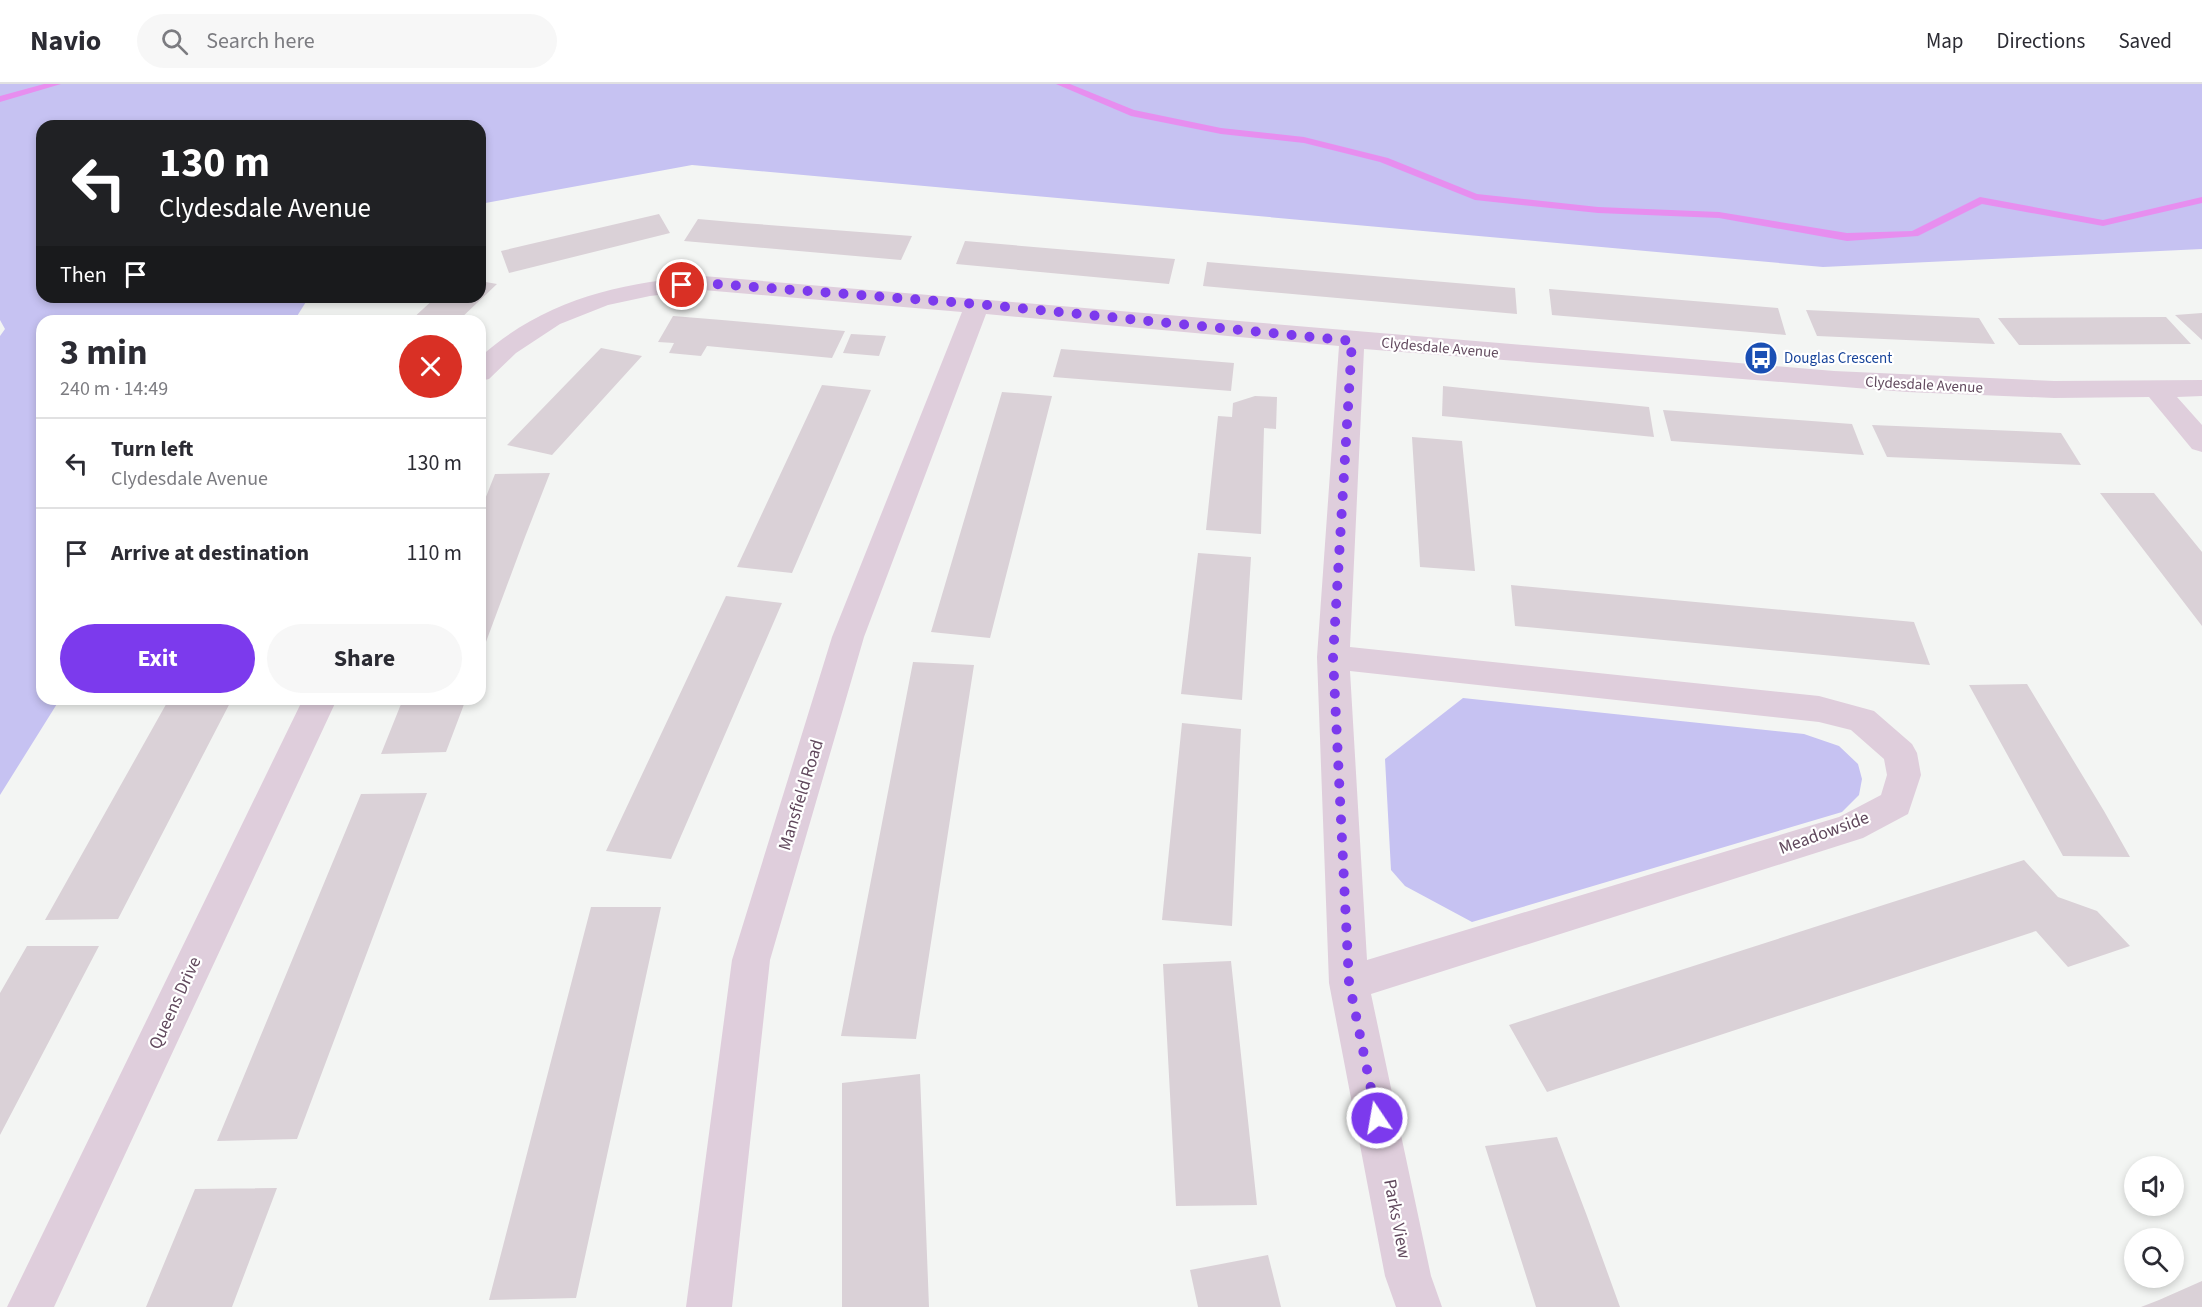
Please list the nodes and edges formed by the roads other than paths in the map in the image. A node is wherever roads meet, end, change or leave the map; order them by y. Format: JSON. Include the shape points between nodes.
{"nodes":[{"id":1,"x":977,"y":304,"type":"junction"},
{"id":2,"x":1352,"y":341,"type":"junction"},
{"id":3,"x":486,"y":368,"type":"edge"},
{"id":4,"x":2202,"y":388,"type":"edge"},
{"id":5,"x":2157,"y":390,"type":"junction"},
{"id":6,"x":2202,"y":443,"type":"edge"},
{"id":7,"x":1333,"y":657,"type":"junction"},
{"id":8,"x":317,"y":705,"type":"edge"},
{"id":9,"x":1349,"y":982,"type":"junction"},
{"id":10,"x":30,"y":1307,"type":"edge"},
{"id":11,"x":709,"y":1307,"type":"edge"},
{"id":12,"x":1419,"y":1307,"type":"edge"}],
"edges":[{"from":1,"to":2,"type":"street","name":"Clydesdale Avenue"},
{"from":1,"to":3,"type":"street","name":"Clydesdale Avenue","via":[[703,283],[660,286],[614,295],[545,320]]},
{"from":1,"to":11,"type":"street","name":"Mansfield Road","via":[[848,637],[751,960]]},
{"from":2,"to":5,"type":"street","name":"Clydesdale Avenue","via":[[1861,382]]},
{"from":2,"to":7,"type":"street","name":"Parks View"},
{"from":4,"to":5,"type":"street","name":"Clydesdale Avenue"},
{"from":5,"to":6,"type":"street"},
{"from":7,"to":9,"type":"street","name":"Parks View"},
{"from":7,"to":9,"type":"street","name":"Meadowside","via":[[1819,709],[1862,720],[1900,753],[1904,775],[1896,804],[1850,828]]},
{"from":8,"to":10,"type":"street","name":"Queens Drive"},
{"from":9,"to":12,"type":"street","name":"Parks View","via":[[1408,1276]]}]}
